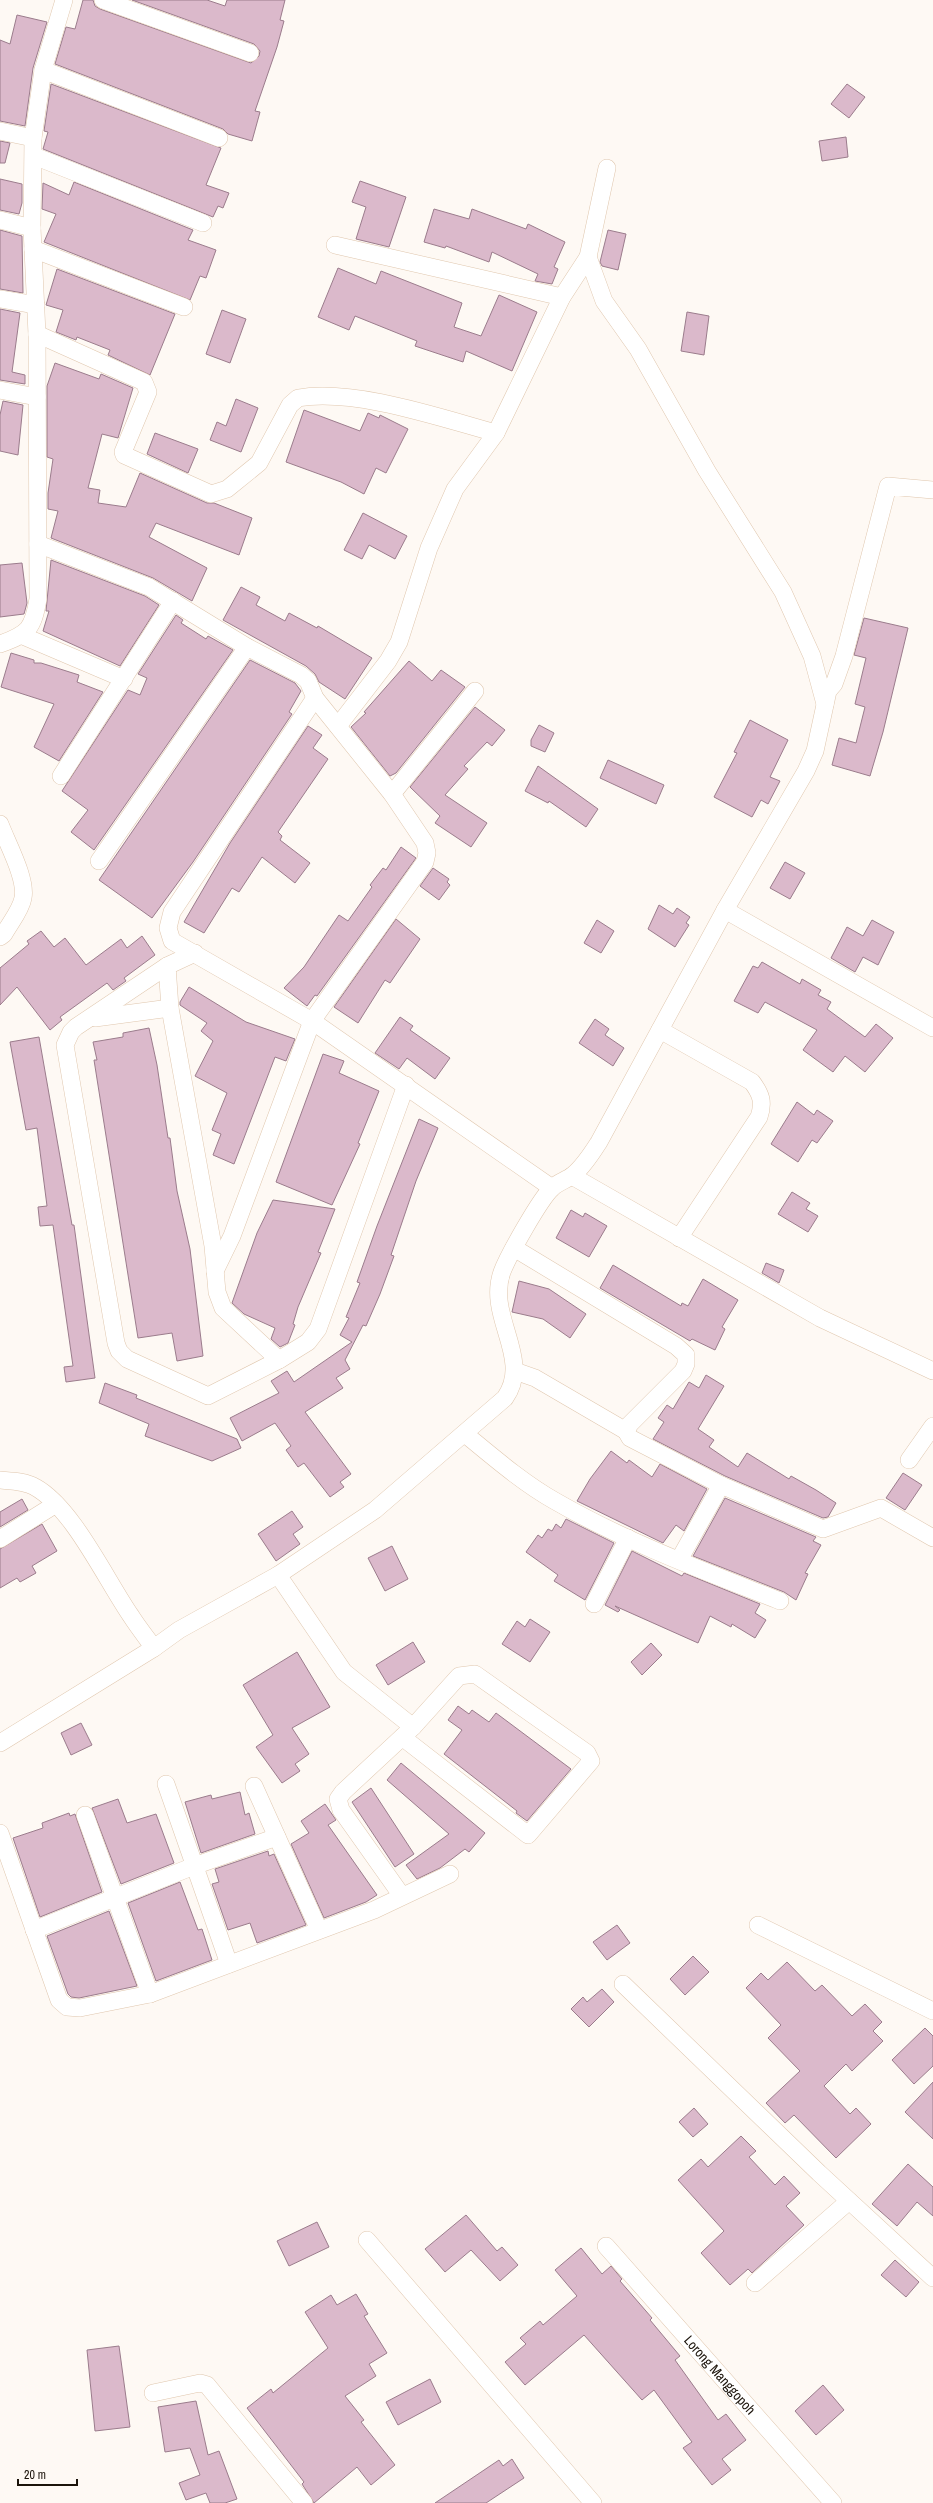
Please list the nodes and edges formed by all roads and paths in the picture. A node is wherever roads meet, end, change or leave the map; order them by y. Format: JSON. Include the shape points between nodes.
{"nodes":[{"id":1,"x":64,"y":0,"type":"edge"},
{"id":2,"x":103,"y":0,"type":"edge"},
{"id":3,"x":250,"y":53,"type":"dead end"},
{"id":4,"x":44,"y":70,"type":"junction"},
{"id":5,"x":0,"y":130,"type":"edge"},
{"id":6,"x":33,"y":138,"type":"junction"},
{"id":7,"x":219,"y":138,"type":"dead end"},
{"id":8,"x":34,"y":156,"type":"junction"},
{"id":9,"x":607,"y":168,"type":"dead end"},
{"id":10,"x":0,"y":220,"type":"edge"},
{"id":11,"x":203,"y":223,"type":"dead end"},
{"id":12,"x":32,"y":228,"type":"junction"},
{"id":13,"x":335,"y":245,"type":"dead end"},
{"id":14,"x":33,"y":249,"type":"junction"},
{"id":15,"x":588,"y":257,"type":"junction"},
{"id":16,"x":562,"y":297,"type":"junction"},
{"id":17,"x":0,"y":299,"type":"edge"},
{"id":18,"x":36,"y":305,"type":"junction"},
{"id":19,"x":184,"y":307,"type":"dead end"},
{"id":20,"x":37,"y":334,"type":"junction"},
{"id":21,"x":0,"y":390,"type":"edge"},
{"id":22,"x":37,"y":397,"type":"junction"},
{"id":23,"x":496,"y":433,"type":"junction"},
{"id":24,"x":933,"y":490,"type":"edge"},
{"id":25,"x":38,"y":544,"type":"junction"},
{"id":26,"x":173,"y":601,"type":"junction"},
{"id":27,"x":23,"y":636,"type":"junction"},
{"id":28,"x":0,"y":644,"type":"edge"},
{"id":29,"x":247,"y":647,"type":"junction"},
{"id":30,"x":124,"y":679,"type":"junction"},
{"id":31,"x":475,"y":691,"type":"dead end"},
{"id":32,"x":315,"y":698,"type":"junction"},
{"id":33,"x":825,"y":704,"type":"junction"},
{"id":34,"x":338,"y":726,"type":"junction"},
{"id":35,"x":61,"y":776,"type":"dead end"},
{"id":36,"x":392,"y":794,"type":"junction"},
{"id":37,"x":0,"y":824,"type":"edge"},
{"id":38,"x":99,"y":861,"type":"dead end"},
{"id":39,"x":725,"y":910,"type":"junction"},
{"id":40,"x":1,"y":935,"type":"edge"},
{"id":41,"x":195,"y":952,"type":"junction"},
{"id":42,"x":167,"y":966,"type":"junction"},
{"id":43,"x":170,"y":1008,"type":"junction"},
{"id":44,"x":92,"y":1019,"type":"junction"},
{"id":45,"x":312,"y":1021,"type":"junction"},
{"id":46,"x":933,"y":1028,"type":"edge"},
{"id":47,"x":660,"y":1030,"type":"junction"},
{"id":48,"x":406,"y":1085,"type":"junction"},
{"id":49,"x":572,"y":1176,"type":"junction"},
{"id":50,"x":552,"y":1188,"type":"junction"},
{"id":51,"x":679,"y":1238,"type":"junction"},
{"id":52,"x":514,"y":1248,"type":"junction"},
{"id":53,"x":216,"y":1271,"type":"junction"},
{"id":54,"x":279,"y":1360,"type":"junction"},
{"id":55,"x":515,"y":1371,"type":"junction"},
{"id":56,"x":933,"y":1371,"type":"edge"},
{"id":57,"x":933,"y":1426,"type":"edge"},
{"id":58,"x":626,"y":1431,"type":"junction"},
{"id":59,"x":465,"y":1434,"type":"junction"},
{"id":60,"x":909,"y":1460,"type":"dead end"},
{"id":61,"x":0,"y":1480,"type":"edge"},
{"id":62,"x":721,"y":1484,"type":"junction"},
{"id":63,"x":56,"y":1504,"type":"junction"},
{"id":64,"x":628,"y":1538,"type":"junction"},
{"id":65,"x":933,"y":1538,"type":"edge"},
{"id":66,"x":0,"y":1539,"type":"edge"},
{"id":67,"x":679,"y":1560,"type":"junction"},
{"id":68,"x":278,"y":1575,"type":"junction"},
{"id":69,"x":780,"y":1601,"type":"dead end"},
{"id":70,"x":594,"y":1604,"type":"dead end"},
{"id":71,"x":154,"y":1648,"type":"junction"},
{"id":72,"x":408,"y":1732,"type":"junction"},
{"id":73,"x":0,"y":1743,"type":"edge"},
{"id":74,"x":166,"y":1784,"type":"dead end"},
{"id":75,"x":254,"y":1786,"type":"dead end"},
{"id":76,"x":85,"y":1815,"type":"dead end"},
{"id":77,"x":0,"y":1833,"type":"edge"},
{"id":78,"x":277,"y":1837,"type":"junction"},
{"id":79,"x":194,"y":1866,"type":"junction"},
{"id":80,"x":450,"y":1874,"type":"dead end"},
{"id":81,"x":402,"y":1896,"type":"junction"},
{"id":82,"x":115,"y":1897,"type":"junction"},
{"id":83,"x":758,"y":1925,"type":"dead end"},
{"id":84,"x":34,"y":1930,"type":"junction"},
{"id":85,"x":319,"y":1930,"type":"junction"},
{"id":86,"x":229,"y":1964,"type":"junction"},
{"id":87,"x":623,"y":1984,"type":"dead end"},
{"id":88,"x":150,"y":1994,"type":"junction"},
{"id":89,"x":933,"y":2010,"type":"edge"},
{"id":90,"x":849,"y":2201,"type":"junction"},
{"id":91,"x":367,"y":2240,"type":"dead end"},
{"id":92,"x":606,"y":2246,"type":"dead end"},
{"id":93,"x":933,"y":2278,"type":"edge"},
{"id":94,"x":754,"y":2283,"type":"dead end"},
{"id":95,"x":153,"y":2394,"type":"dead end"},
{"id":96,"x":304,"y":2503,"type":"edge"},
{"id":97,"x":593,"y":2503,"type":"edge"},
{"id":98,"x":833,"y":2503,"type":"edge"}],
"edges":[{"from":1,"to":4,"type":"street"},
{"from":2,"to":3,"type":"street"},
{"from":4,"to":6,"type":"street"},
{"from":4,"to":7,"type":"street"},
{"from":5,"to":6,"type":"street"},
{"from":6,"to":8,"type":"street"},
{"from":8,"to":11,"type":"street"},
{"from":8,"to":12,"type":"street"},
{"from":9,"to":15,"type":"street"},
{"from":10,"to":12,"type":"street"},
{"from":12,"to":14,"type":"street"},
{"from":13,"to":16,"type":"street"},
{"from":14,"to":18,"type":"street"},
{"from":14,"to":19,"type":"street"},
{"from":15,"to":16,"type":"street"},
{"from":15,"to":33,"type":"street","via":[[604,301],[638,349],[707,471],[784,592],[812,656]]},
{"from":16,"to":23,"type":"street"},
{"from":17,"to":18,"type":"street"},
{"from":18,"to":20,"type":"street"},
{"from":20,"to":22,"type":"street"},
{"from":20,"to":23,"type":"street","via":[[144,382],[148,392],[123,452],[124,455],[211,494],[227,489],[260,462],[290,405],[298,398],[351,399],[403,407]]},
{"from":21,"to":22,"type":"street"},
{"from":22,"to":25,"type":"street"},
{"from":23,"to":34,"type":"street","via":[[455,489],[438,522],[399,642],[388,661]]},
{"from":24,"to":33,"type":"street","via":[[888,486],[844,656]]},
{"from":25,"to":26,"type":"street","via":[[144,585]]},
{"from":25,"to":27,"type":"street","via":[[36,610],[33,622]]},
{"from":26,"to":29,"type":"street"},
{"from":26,"to":30,"type":"street"},
{"from":27,"to":28,"type":"street"},
{"from":27,"to":30,"type":"street"},
{"from":29,"to":32,"type":"street","via":[[301,675],[308,681]]},
{"from":29,"to":38,"type":"street"},
{"from":30,"to":35,"type":"street"},
{"from":31,"to":36,"type":"street"},
{"from":32,"to":34,"type":"street"},
{"from":32,"to":41,"type":"street","via":[[168,921],[172,941]]},
{"from":33,"to":39,"type":"street","via":[[819,737],[806,770]]},
{"from":34,"to":36,"type":"street"},
{"from":36,"to":45,"type":"street","via":[[425,843],[425,862]]},
{"from":37,"to":40,"type":"street","via":[[23,886],[23,899]]},
{"from":39,"to":46,"type":"street"},
{"from":39,"to":47,"type":"street"},
{"from":41,"to":42,"type":"street"},
{"from":41,"to":45,"type":"street"},
{"from":42,"to":43,"type":"street"},
{"from":42,"to":44,"type":"street"},
{"from":43,"to":44,"type":"street"},
{"from":43,"to":53,"type":"street"},
{"from":44,"to":54,"type":"street","via":[[71,1032],[65,1045],[119,1351],[127,1359],[150,1371],[208,1396]]},
{"from":45,"to":48,"type":"street"},
{"from":45,"to":53,"type":"street","via":[[232,1236]]},
{"from":47,"to":49,"type":"street","via":[[599,1142]]},
{"from":47,"to":51,"type":"street","via":[[752,1082],[762,1098],[759,1117]]},
{"from":48,"to":50,"type":"street"},
{"from":48,"to":54,"type":"street","via":[[318,1329],[308,1342]]},
{"from":49,"to":50,"type":"street"},
{"from":49,"to":51,"type":"street"},
{"from":50,"to":52,"type":"street"},
{"from":51,"to":56,"type":"street","via":[[820,1318]]},
{"from":52,"to":55,"type":"street","via":[[502,1271],[498,1305]]},
{"from":52,"to":58,"type":"street","via":[[676,1346],[686,1355],[686,1364],[682,1371]]},
{"from":53,"to":54,"type":"street","via":[[217,1292],[223,1308]]},
{"from":55,"to":58,"type":"street","via":[[535,1378]]},
{"from":55,"to":59,"type":"street","via":[[513,1386],[506,1398]]},
{"from":57,"to":60,"type":"street"},
{"from":58,"to":62,"type":"street","via":[[630,1438]]},
{"from":59,"to":64,"type":"street","via":[[497,1461],[554,1500]]},
{"from":59,"to":68,"type":"street","via":[[375,1510]]},
{"from":61,"to":63,"type":"street","via":[[27,1483],[36,1487]]},
{"from":62,"to":65,"type":"street","via":[[823,1529],[881,1508]]},
{"from":62,"to":67,"type":"street"},
{"from":63,"to":66,"type":"street"},
{"from":63,"to":71,"type":"street"},
{"from":64,"to":67,"type":"street"},
{"from":64,"to":70,"type":"street"},
{"from":67,"to":69,"type":"street"},
{"from":68,"to":71,"type":"street","via":[[179,1630]]},
{"from":68,"to":72,"type":"street","via":[[344,1672]]},
{"from":71,"to":73,"type":"street"},
{"from":72,"to":72,"type":"street","via":[[528,1835],[591,1761],[587,1753],[471,1673],[453,1680]]},
{"from":72,"to":81,"type":"street","via":[[343,1792],[337,1802]]},
{"from":74,"to":79,"type":"street"},
{"from":75,"to":78,"type":"street"},
{"from":76,"to":82,"type":"street"},
{"from":77,"to":84,"type":"street"},
{"from":78,"to":79,"type":"street"},
{"from":78,"to":85,"type":"street"},
{"from":79,"to":82,"type":"street"},
{"from":79,"to":86,"type":"street"},
{"from":80,"to":81,"type":"street"},
{"from":81,"to":85,"type":"street","via":[[374,1910]]},
{"from":82,"to":84,"type":"street"},
{"from":82,"to":88,"type":"street"},
{"from":83,"to":89,"type":"street"},
{"from":84,"to":88,"type":"street","via":[[59,2000],[67,2006],[80,2008]]},
{"from":85,"to":86,"type":"street"},
{"from":86,"to":88,"type":"street"},
{"from":87,"to":90,"type":"street"},
{"from":90,"to":93,"type":"street"},
{"from":90,"to":94,"type":"street"},
{"from":91,"to":97,"type":"street"},
{"from":92,"to":98,"type":"street","name":"Lorong Manggopoh"},
{"from":95,"to":96,"type":"street","via":[[200,2382],[207,2385]]}]}
